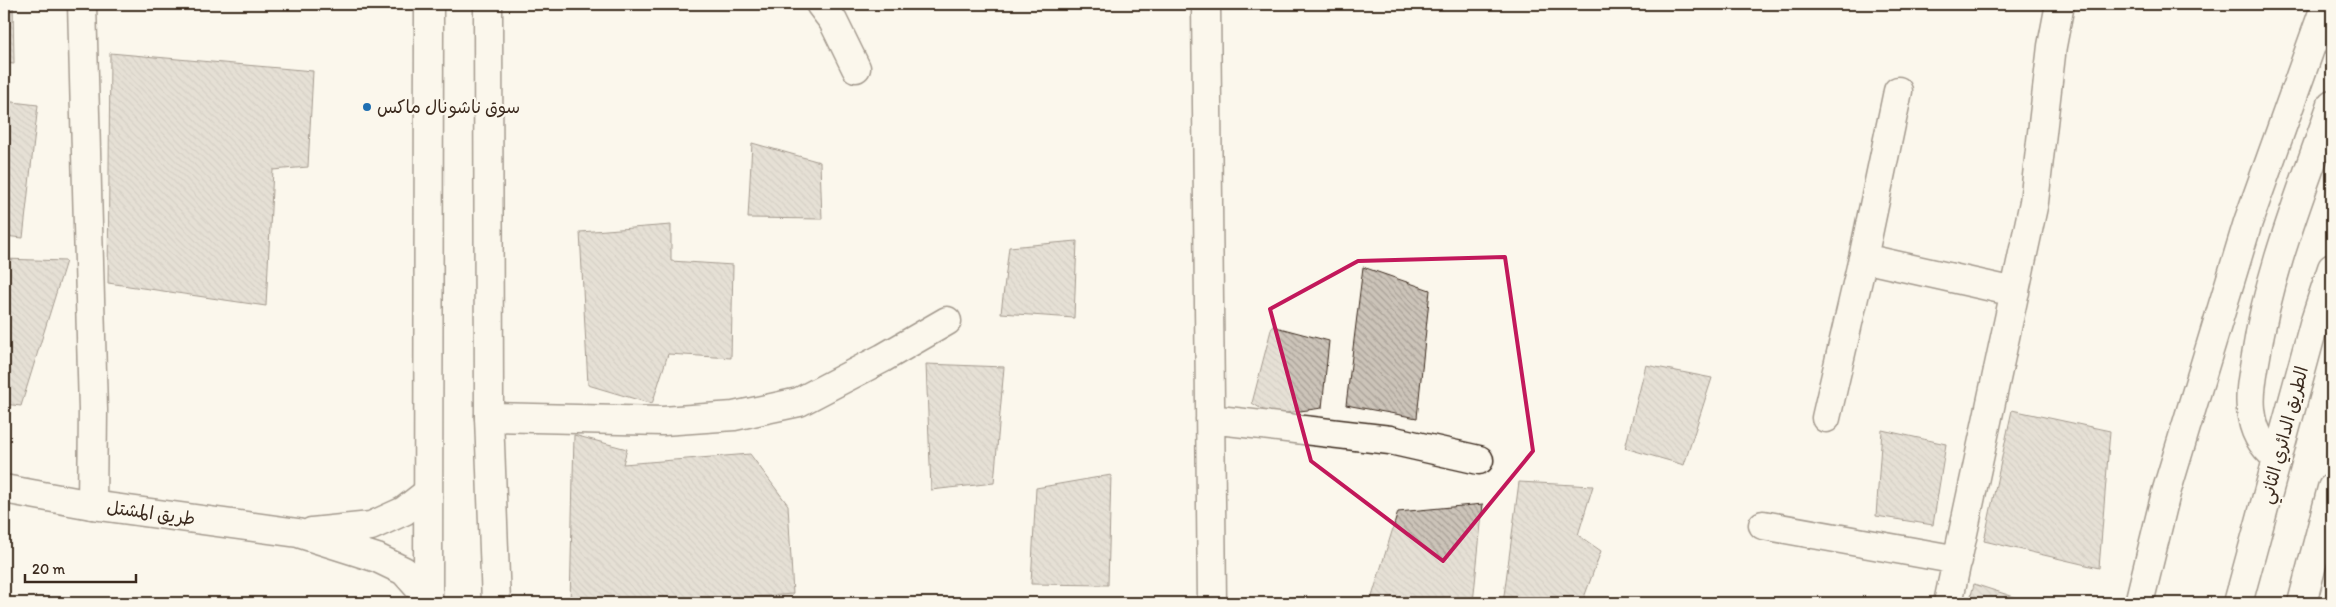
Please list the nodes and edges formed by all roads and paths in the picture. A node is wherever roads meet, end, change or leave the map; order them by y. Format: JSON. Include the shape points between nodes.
{"nodes":[{"id":1,"x":82,"y":4,"type":"edge"},
{"id":2,"x":428,"y":4,"type":"edge"},
{"id":3,"x":488,"y":4,"type":"edge"},
{"id":4,"x":820,"y":4,"type":"edge"},
{"id":5,"x":1206,"y":4,"type":"edge"},
{"id":6,"x":2060,"y":4,"type":"edge"},
{"id":7,"x":2326,"y":4,"type":"edge"},
{"id":8,"x":856,"y":68,"type":"dead end"},
{"id":9,"x":1898,"y":90,"type":"dead end"},
{"id":10,"x":2332,"y":104,"type":"edge"},
{"id":11,"x":1863,"y":258,"type":"junction"},
{"id":12,"x":2332,"y":268,"type":"edge"},
{"id":13,"x":2015,"y":292,"type":"junction"},
{"id":14,"x":947,"y":321,"type":"dead end"},
{"id":15,"x":489,"y":417,"type":"junction"},
{"id":16,"x":1826,"y":418,"type":"dead end"},
{"id":17,"x":1210,"y":419,"type":"junction"},
{"id":18,"x":2277,"y":458,"type":"junction"},
{"id":19,"x":1478,"y":460,"type":"dead end"},
{"id":20,"x":2332,"y":488,"type":"edge"},
{"id":21,"x":4,"y":489,"type":"edge"},
{"id":22,"x":427,"y":493,"type":"junction"},
{"id":23,"x":92,"y":505,"type":"junction"},
{"id":24,"x":1763,"y":525,"type":"dead end"},
{"id":25,"x":298,"y":533,"type":"junction"},
{"id":26,"x":1958,"y":560,"type":"junction"},
{"id":27,"x":428,"y":601,"type":"edge"},
{"id":28,"x":496,"y":603,"type":"edge"},
{"id":29,"x":1212,"y":603,"type":"edge"},
{"id":30,"x":1948,"y":603,"type":"edge"},
{"id":31,"x":2139,"y":603,"type":"edge"},
{"id":32,"x":2238,"y":603,"type":"edge"},
{"id":33,"x":2302,"y":603,"type":"edge"}],
"edges":[{"from":1,"to":23,"type":"main road","via":[[94,410]]},
{"from":2,"to":22,"type":"main road"},
{"from":3,"to":15,"type":"main road"},
{"from":4,"to":8,"type":"main road","via":[[833,21]]},
{"from":5,"to":17,"type":"main road"},
{"from":6,"to":13,"type":"main road","via":[[2034,202]]},
{"from":7,"to":31,"type":"main road","via":[[2248,222],[2166,493]]},
{"from":9,"to":11,"type":"main road"},
{"from":10,"to":18,"type":"main road","via":[[2274,271],[2255,360],[2250,398],[2254,426],[2258,439]]},
{"from":11,"to":13,"type":"main road"},
{"from":11,"to":16,"type":"main road"},
{"from":12,"to":18,"type":"main road","name":"الطريق الدائري الثاني"},
{"from":13,"to":26,"type":"main road"},
{"from":14,"to":15,"type":"main road","via":[[799,402],[734,416],[663,421]]},
{"from":15,"to":28,"type":"main road"},
{"from":17,"to":19,"type":"main road","via":[[1390,440]]},
{"from":17,"to":29,"type":"main road"},
{"from":18,"to":32,"type":"main road","name":"الطريق الدائري الثاني"},
{"from":20,"to":33,"type":"main road"},
{"from":21,"to":23,"type":"main road","name":"طريق المشتل"},
{"from":22,"to":25,"type":"main road","name":"طريق المشتل","via":[[404,511],[371,526]]},
{"from":22,"to":27,"type":"main road"},
{"from":23,"to":25,"type":"main road","name":"طريق المشتل"},
{"from":24,"to":26,"type":"main road"},
{"from":25,"to":27,"type":"main road","name":"طريق المشتل","via":[[378,558],[404,571]]},
{"from":26,"to":30,"type":"main road"}]}
